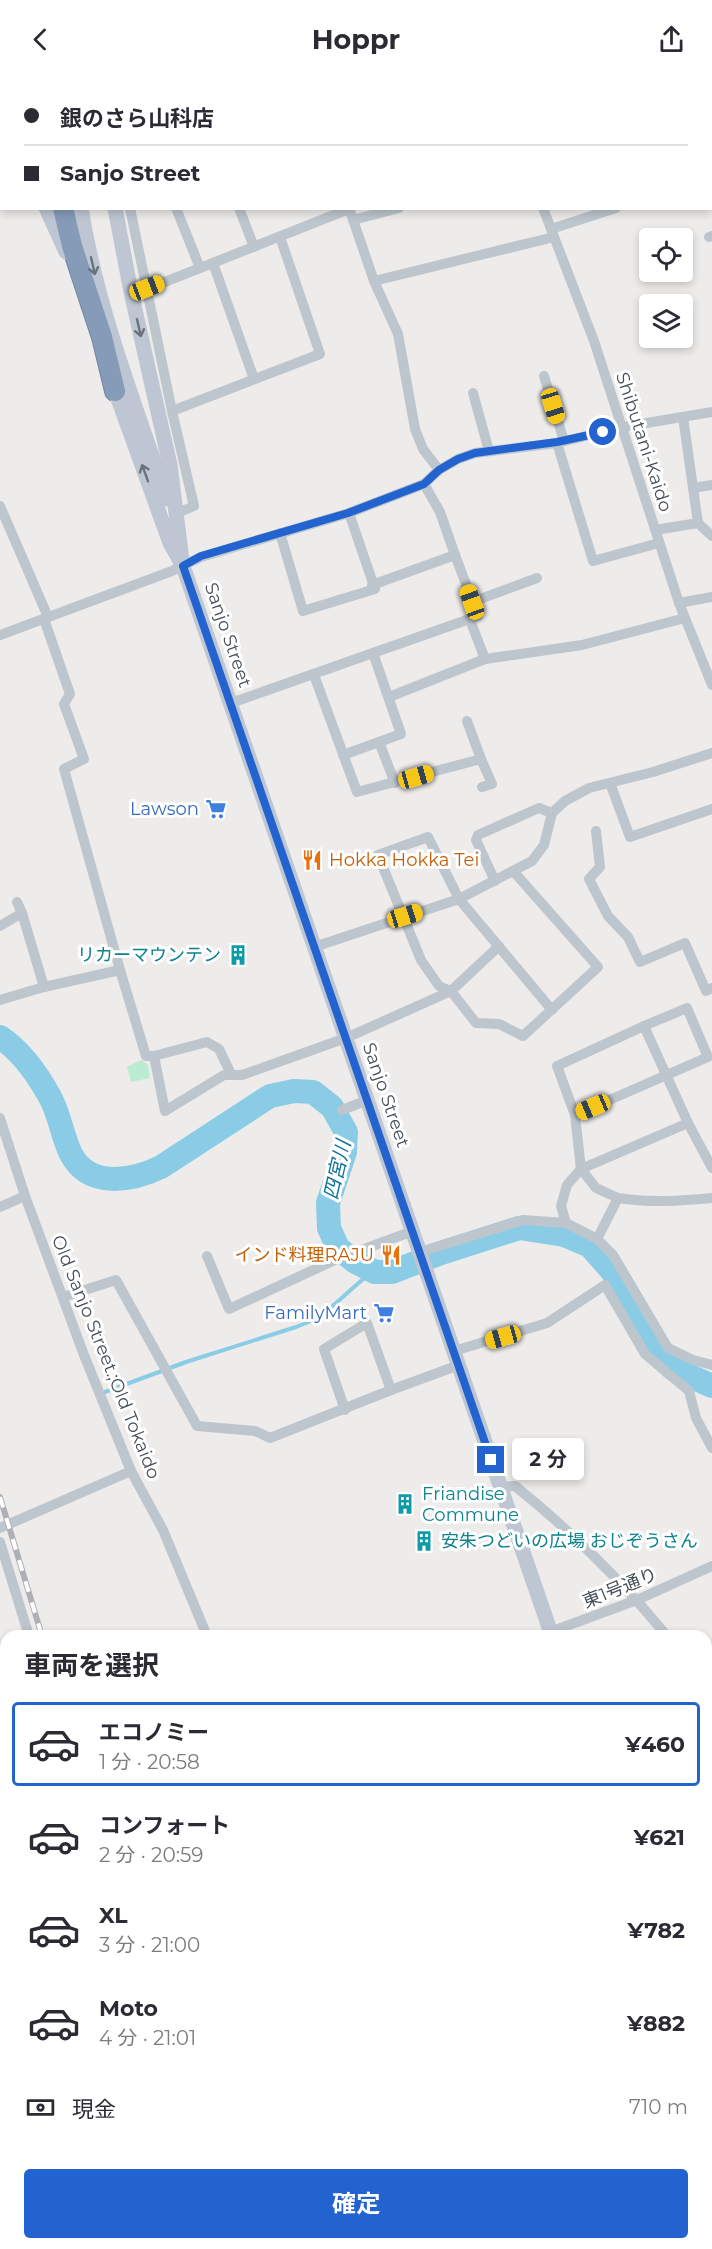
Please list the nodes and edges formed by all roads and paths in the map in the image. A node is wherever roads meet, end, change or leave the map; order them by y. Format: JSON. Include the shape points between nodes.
{"nodes":[{"id":1,"x":47,"y":210,"type":"edge"},
{"id":2,"x":63,"y":210,"type":"edge"},
{"id":3,"x":81,"y":210,"type":"edge"},
{"id":4,"x":115,"y":210,"type":"edge"},
{"id":5,"x":130,"y":210,"type":"edge"},
{"id":6,"x":177,"y":210,"type":"edge"},
{"id":7,"x":240,"y":210,"type":"edge"},
{"id":8,"x":347,"y":210,"type":"edge"},
{"id":9,"x":349,"y":210,"type":"edge"},
{"id":10,"x":391,"y":210,"type":"edge"},
{"id":11,"x":544,"y":210,"type":"edge"},
{"id":12,"x":611,"y":210,"type":"edge"},
{"id":13,"x":353,"y":220,"type":"junction"},
{"id":14,"x":553,"y":233,"type":"junction"},
{"id":15,"x":280,"y":237,"type":"junction"},
{"id":16,"x":254,"y":247,"type":"junction"},
{"id":17,"x":213,"y":263,"type":"junction"},
{"id":18,"x":200,"y":268,"type":"junction"},
{"id":19,"x":374,"y":281,"type":"junction"},
{"id":20,"x":147,"y":288,"type":"junction"},
{"id":21,"x":86,"y":298,"type":"junction"},
{"id":22,"x":544,"y":376,"type":"dead end"},
{"id":23,"x":254,"y":379,"type":"junction"},
{"id":24,"x":115,"y":391,"type":"joint"},
{"id":25,"x":473,"y":393,"type":"dead end"},
{"id":26,"x":172,"y":411,"type":"junction"},
{"id":27,"x":712,"y":412,"type":"edge"},
{"id":28,"x":683,"y":417,"type":"junction"},
{"id":29,"x":623,"y":427,"type":"junction"},
{"id":30,"x":561,"y":442,"type":"junction"},
{"id":31,"x":489,"y":451,"type":"junction"},
{"id":32,"x":439,"y":470,"type":"junction"},
{"id":33,"x":424,"y":484,"type":"junction"},
{"id":34,"x":712,"y":485,"type":"edge"},
{"id":35,"x":693,"y":488,"type":"junction"},
{"id":36,"x":0,"y":506,"type":"edge"},
{"id":37,"x":348,"y":513,"type":"junction"},
{"id":38,"x":176,"y":521,"type":"junction"},
{"id":39,"x":698,"y":523,"type":"junction"},
{"id":40,"x":655,"y":530,"type":"junction"},
{"id":41,"x":280,"y":533,"type":"junction"},
{"id":42,"x":712,"y":536,"type":"edge"},
{"id":43,"x":659,"y":543,"type":"junction"},
{"id":44,"x":454,"y":555,"type":"junction"},
{"id":45,"x":183,"y":566,"type":"junction"},
{"id":46,"x":537,"y":578,"type":"dead end"},
{"id":47,"x":372,"y":585,"type":"junction"},
{"id":48,"x":712,"y":597,"type":"edge"},
{"id":49,"x":472,"y":602,"type":"junction"},
{"id":50,"x":680,"y":603,"type":"junction"},
{"id":51,"x":46,"y":618,"type":"junction"},
{"id":52,"x":685,"y":618,"type":"junction"},
{"id":53,"x":470,"y":620,"type":"junction"},
{"id":54,"x":0,"y":635,"type":"edge"},
{"id":55,"x":373,"y":653,"type":"junction"},
{"id":56,"x":485,"y":659,"type":"junction"},
{"id":57,"x":314,"y":675,"type":"junction"},
{"id":58,"x":711,"y":680,"type":"edge"},
{"id":59,"x":389,"y":697,"type":"junction"},
{"id":60,"x":231,"y":703,"type":"junction"},
{"id":61,"x":467,"y":721,"type":"dead end"},
{"id":62,"x":378,"y":742,"type":"junction"},
{"id":63,"x":712,"y":753,"type":"edge"},
{"id":64,"x":343,"y":755,"type":"junction"},
{"id":65,"x":481,"y":759,"type":"junction"},
{"id":66,"x":395,"y":783,"type":"junction"},
{"id":67,"x":610,"y":783,"type":"junction"},
{"id":68,"x":482,"y":787,"type":"dead end"},
{"id":69,"x":712,"y":809,"type":"edge"},
{"id":70,"x":552,"y":813,"type":"junction"},
{"id":71,"x":596,"y":831,"type":"dead end"},
{"id":72,"x":514,"y":872,"type":"junction"},
{"id":73,"x":495,"y":881,"type":"junction"},
{"id":74,"x":459,"y":899,"type":"junction"},
{"id":75,"x":17,"y":902,"type":"dead end"},
{"id":76,"x":22,"y":913,"type":"junction"},
{"id":77,"x":405,"y":916,"type":"junction"},
{"id":78,"x":0,"y":926,"type":"edge"},
{"id":79,"x":499,"y":946,"type":"junction"},
{"id":80,"x":315,"y":947,"type":"junction"},
{"id":81,"x":120,"y":970,"type":"junction"},
{"id":82,"x":44,"y":987,"type":"junction"},
{"id":83,"x":712,"y":988,"type":"edge"},
{"id":84,"x":451,"y":991,"type":"junction"},
{"id":85,"x":0,"y":1000,"type":"edge"},
{"id":86,"x":552,"y":1010,"type":"junction"},
{"id":87,"x":644,"y":1026,"type":"junction"},
{"id":88,"x":346,"y":1038,"type":"junction"},
{"id":89,"x":154,"y":1056,"type":"junction"},
{"id":90,"x":231,"y":1074,"type":"junction"},
{"id":91,"x":667,"y":1076,"type":"junction"},
{"id":92,"x":368,"y":1101,"type":"junction"},
{"id":93,"x":342,"y":1110,"type":"dead end"},
{"id":94,"x":574,"y":1115,"type":"junction"},
{"id":95,"x":0,"y":1118,"type":"edge"},
{"id":96,"x":688,"y":1123,"type":"junction"},
{"id":97,"x":712,"y":1168,"type":"edge"},
{"id":98,"x":581,"y":1170,"type":"junction"},
{"id":99,"x":25,"y":1196,"type":"junction"},
{"id":100,"x":618,"y":1198,"type":"junction"},
{"id":101,"x":712,"y":1198,"type":"edge"},
{"id":102,"x":0,"y":1207,"type":"edge"},
{"id":103,"x":566,"y":1224,"type":"junction"},
{"id":104,"x":412,"y":1231,"type":"junction"},
{"id":105,"x":597,"y":1239,"type":"junction"},
{"id":106,"x":420,"y":1253,"type":"junction"},
{"id":107,"x":207,"y":1256,"type":"dead end"},
{"id":108,"x":63,"y":1297,"type":"junction"},
{"id":109,"x":456,"y":1358,"type":"junction"},
{"id":110,"x":712,"y":1365,"type":"edge"},
{"id":111,"x":391,"y":1390,"type":"junction"},
{"id":112,"x":345,"y":1410,"type":"junction"},
{"id":113,"x":712,"y":1445,"type":"edge"},
{"id":114,"x":131,"y":1471,"type":"junction"},
{"id":115,"x":501,"y":1487,"type":"junction"},
{"id":116,"x":0,"y":1528,"type":"edge"},
{"id":117,"x":0,"y":1542,"type":"edge"},
{"id":118,"x":712,"y":1566,"type":"edge"},
{"id":119,"x":637,"y":1600,"type":"junction"},
{"id":120,"x":27,"y":1630,"type":"edge"},
{"id":121,"x":205,"y":1630,"type":"edge"},
{"id":122,"x":545,"y":1630,"type":"edge"},
{"id":123,"x":560,"y":1630,"type":"edge"},
{"id":124,"x":662,"y":1630,"type":"edge"}],
"edges":[{"from":1,"to":21,"type":"main road"},
{"from":2,"to":21,"type":"highway"},
{"from":3,"to":38,"type":"main road","one_way":true,"via":[[111,334]]},
{"from":4,"to":38,"type":"main road","name":"Sanjo Street","one_way":true,"via":[[170,465]]},
{"from":5,"to":20,"type":"street"},
{"from":6,"to":18,"type":"street"},
{"from":7,"to":16,"type":"street"},
{"from":8,"to":15,"type":"street"},
{"from":9,"to":13,"type":"street"},
{"from":10,"to":13,"type":"street"},
{"from":11,"to":14,"type":"street","name":"Shibutani-Kaido"},
{"from":12,"to":14,"type":"street"},
{"from":13,"to":19,"type":"street"},
{"from":14,"to":19,"type":"street"},
{"from":14,"to":29,"type":"street","name":"Shibutani-Kaido"},
{"from":15,"to":16,"type":"street"},
{"from":15,"to":23,"type":"street","via":[[320,354]]},
{"from":16,"to":17,"type":"street"},
{"from":17,"to":18,"type":"street"},
{"from":17,"to":23,"type":"street"},
{"from":18,"to":20,"type":"street"},
{"from":19,"to":32,"type":"street","via":[[398,334],[415,429],[423,449]]},
{"from":20,"to":26,"type":"street"},
{"from":21,"to":24,"type":"highway","via":[[102,337]]},
{"from":22,"to":30,"type":"street"},
{"from":23,"to":26,"type":"street"},
{"from":45,"to":24,"type":"main road","name":"Sanjo Street","one_way":true,"via":[[170,543]]},
{"from":25,"to":31,"type":"street"},
{"from":26,"to":38,"type":"street","via":[[194,506]]},
{"from":27,"to":28,"type":"street"},
{"from":28,"to":29,"type":"street"},
{"from":28,"to":35,"type":"street"},
{"from":29,"to":30,"type":"street"},
{"from":29,"to":40,"type":"street","name":"Shibutani-Kaido"},
{"from":30,"to":31,"type":"street"},
{"from":30,"to":43,"type":"street","via":[[593,561]]},
{"from":31,"to":32,"type":"street","via":[[458,459]]},
{"from":32,"to":33,"type":"street"},
{"from":33,"to":37,"type":"street"},
{"from":33,"to":44,"type":"street","via":[[440,512]]},
{"from":34,"to":35,"type":"street"},
{"from":35,"to":39,"type":"street"},
{"from":36,"to":51,"type":"street"},
{"from":37,"to":41,"type":"street"},
{"from":37,"to":47,"type":"street"},
{"from":38,"to":45,"type":"main road","name":"Sanjo Street"},
{"from":39,"to":40,"type":"street"},
{"from":39,"to":42,"type":"street"},
{"from":40,"to":43,"type":"street","name":"Shibutani-Kaido"},
{"from":41,"to":45,"type":"street","via":[[201,556]]},
{"from":41,"to":47,"type":"street","via":[[303,610],[375,590]]},
{"from":43,"to":50,"type":"street","name":"Shibutani-Kaido"},
{"from":44,"to":47,"type":"street"},
{"from":44,"to":49,"type":"street"},
{"from":45,"to":51,"type":"street"},
{"from":45,"to":60,"type":"main road","name":"Sanjo Street"},
{"from":46,"to":49,"type":"street"},
{"from":48,"to":50,"type":"street"},
{"from":49,"to":53,"type":"street","via":[[478,616]]},
{"from":50,"to":52,"type":"street","name":"Shibutani-Kaido"},
{"from":51,"to":54,"type":"street"},
{"from":51,"to":81,"type":"street","via":[[70,694],[64,704],[84,759],[64,769]]},
{"from":52,"to":56,"type":"street","via":[[582,645]]},
{"from":52,"to":58,"type":"street","name":"Shibutani-Kaido"},
{"from":53,"to":55,"type":"street"},
{"from":53,"to":56,"type":"street"},
{"from":55,"to":57,"type":"street"},
{"from":55,"to":59,"type":"street"},
{"from":56,"to":59,"type":"street"},
{"from":57,"to":60,"type":"street"},
{"from":57,"to":64,"type":"street"},
{"from":59,"to":62,"type":"street","via":[[401,734]]},
{"from":60,"to":80,"type":"main road","name":"Sanjo Street"},
{"from":61,"to":65,"type":"street"},
{"from":62,"to":64,"type":"street"},
{"from":62,"to":66,"type":"street"},
{"from":63,"to":67,"type":"street"},
{"from":64,"to":66,"type":"street","via":[[357,792]]},
{"from":65,"to":66,"type":"street"},
{"from":65,"to":68,"type":"street","via":[[492,784]]},
{"from":67,"to":69,"type":"street","via":[[630,837]]},
{"from":67,"to":70,"type":"street","via":[[589,788]]},
{"from":70,"to":72,"type":"street","via":[[539,854]]},
{"from":70,"to":73,"type":"street","via":[[539,808],[478,835],[476,840]]},
{"from":71,"to":83,"type":"street","via":[[600,867],[589,879],[608,916],[628,938],[640,962],[685,943],[705,991]]},
{"from":72,"to":73,"type":"street"},
{"from":72,"to":86,"type":"street","via":[[598,967]]},
{"from":73,"to":74,"type":"street"},
{"from":74,"to":77,"type":"street"},
{"from":74,"to":77,"type":"street","via":[[428,837],[378,855]]},
{"from":74,"to":79,"type":"street"},
{"from":75,"to":76,"type":"street"},
{"from":76,"to":78,"type":"street"},
{"from":76,"to":82,"type":"street"},
{"from":77,"to":80,"type":"street"},
{"from":77,"to":84,"type":"street","via":[[421,960],[439,986]]},
{"from":79,"to":84,"type":"street"},
{"from":79,"to":86,"type":"street"},
{"from":80,"to":88,"type":"main road","name":"Sanjo Street"},
{"from":81,"to":82,"type":"street"},
{"from":81,"to":89,"type":"street","via":[[146,1056]]},
{"from":82,"to":85,"type":"street"},
{"from":84,"to":86,"type":"street","via":[[476,1023],[499,1024],[524,1036]]},
{"from":84,"to":88,"type":"street"},
{"from":87,"to":91,"type":"street"},
{"from":87,"to":91,"type":"street","via":[[687,1008],[708,1057]]},
{"from":87,"to":94,"type":"street","via":[[557,1066]]},
{"from":88,"to":90,"type":"street","via":[[242,1075]]},
{"from":88,"to":92,"type":"main road","name":"Sanjo Street"},
{"from":89,"to":90,"type":"street","via":[[207,1042],[219,1049]]},
{"from":89,"to":90,"type":"street","via":[[165,1111]]},
{"from":91,"to":94,"type":"street"},
{"from":91,"to":96,"type":"street"},
{"from":92,"to":93,"type":"street"},
{"from":92,"to":104,"type":"main road","name":"Sanjo Street"},
{"from":94,"to":98,"type":"street"},
{"from":95,"to":99,"type":"street","name":"Old Sanjo Street.;Old Tokaido"},
{"from":96,"to":97,"type":"street"},
{"from":96,"to":98,"type":"street"},
{"from":98,"to":100,"type":"street","via":[[597,1188]]},
{"from":98,"to":103,"type":"street","via":[[567,1185],[561,1206]]},
{"from":99,"to":102,"type":"street"},
{"from":99,"to":108,"type":"street","name":"Old Sanjo Street.;Old Tokaido"},
{"from":100,"to":101,"type":"street","via":[[673,1202]]},
{"from":100,"to":105,"type":"street"},
{"from":103,"to":105,"type":"street"},
{"from":103,"to":106,"type":"street","via":[[523,1220]]},
{"from":104,"to":106,"type":"main road","name":"Sanjo Street"},
{"from":104,"to":107,"type":"street","via":[[337,1259],[229,1309]]},
{"from":105,"to":110,"type":"street","via":[[613,1255],[668,1348]]},
{"from":106,"to":109,"type":"main road","name":"Sanjo Street"},
{"from":108,"to":112,"type":"street","via":[[116,1280],[197,1426],[255,1431],[270,1438]]},
{"from":108,"to":114,"type":"street","name":"Old Sanjo Street.;Old Tokaido"},
{"from":109,"to":111,"type":"street"},
{"from":109,"to":113,"type":"street","via":[[540,1326],[605,1285],[645,1354],[689,1391],[696,1418]]},
{"from":109,"to":115,"type":"main road","name":"Sanjo Street"},
{"from":111,"to":112,"type":"street"},
{"from":111,"to":112,"type":"street","via":[[367,1323],[324,1349]]},
{"from":114,"to":116,"type":"street"},
{"from":114,"to":121,"type":"street","name":"Old Sanjo Street.;Old Tokaido","via":[[163,1530]]},
{"from":115,"to":119,"type":"street","via":[[515,1486],[560,1522]]},
{"from":115,"to":122,"type":"main road","name":"Sanjo Street"},
{"from":117,"to":120,"type":"street"},
{"from":118,"to":119,"type":"street","name":"東1号通り"},
{"from":119,"to":123,"type":"street","name":"東1号通り"},
{"from":119,"to":124,"type":"street"}]}
